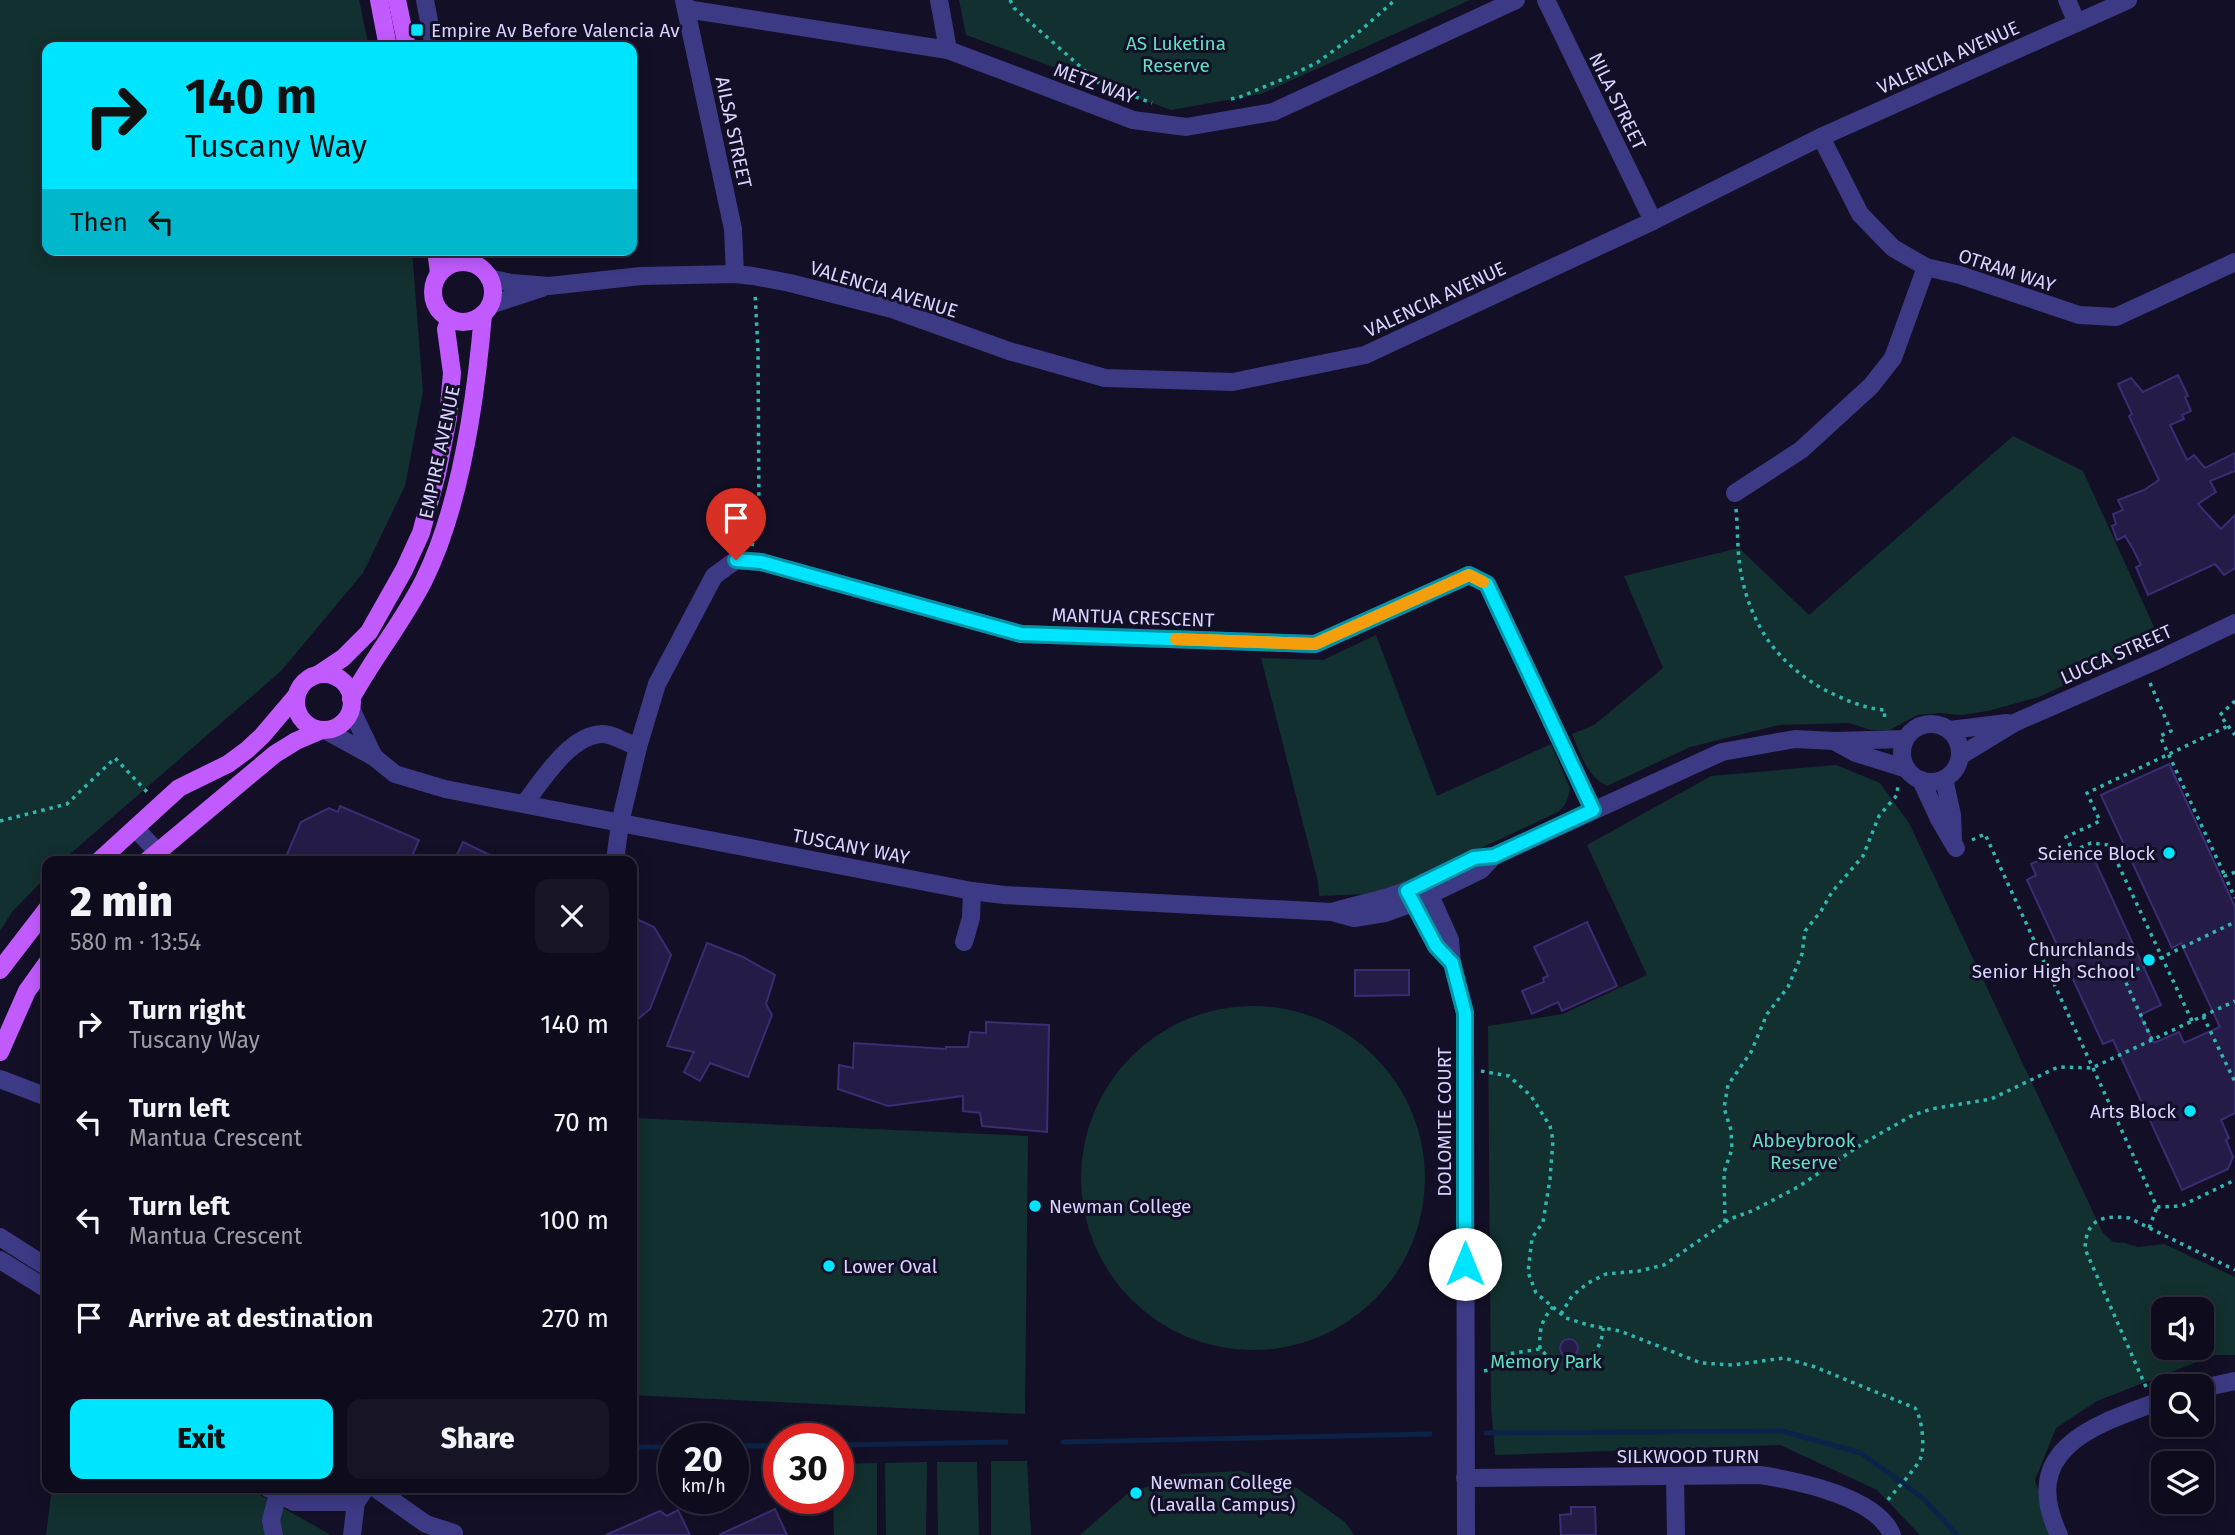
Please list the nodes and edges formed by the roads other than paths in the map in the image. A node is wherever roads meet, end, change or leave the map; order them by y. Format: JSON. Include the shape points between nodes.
{"nodes":[{"id":1,"x":379,"y":0,"type":"edge"},
{"id":2,"x":397,"y":0,"type":"edge"},
{"id":3,"x":425,"y":0,"type":"edge"},
{"id":4,"x":940,"y":0,"type":"edge"},
{"id":5,"x":1516,"y":0,"type":"edge"},
{"id":6,"x":1546,"y":0,"type":"edge"},
{"id":7,"x":2067,"y":0,"type":"edge"},
{"id":8,"x":2128,"y":0,"type":"edge"},
{"id":9,"x":685,"y":5,"type":"edge"},
{"id":10,"x":2077,"y":23,"type":"junction"},
{"id":11,"x":387,"y":42,"type":"edge"},
{"id":12,"x":406,"y":42,"type":"edge"},
{"id":13,"x":433,"y":42,"type":"edge"},
{"id":14,"x":948,"y":50,"type":"junction"},
{"id":15,"x":1821,"y":137,"type":"junction"},
{"id":16,"x":1653,"y":221,"type":"junction"},
{"id":17,"x":437,"y":256,"type":"edge"},
{"id":18,"x":469,"y":257,"type":"edge"},
{"id":19,"x":2235,"y":262,"type":"edge"},
{"id":20,"x":1926,"y":268,"type":"junction"},
{"id":21,"x":439,"y":273,"type":"junction"},
{"id":22,"x":745,"y":275,"type":"junction"},
{"id":23,"x":489,"y":278,"type":"junction"},
{"id":24,"x":549,"y":286,"type":"junction"},
{"id":25,"x":487,"y":309,"type":"junction"},
{"id":26,"x":450,"y":319,"type":"junction"},
{"id":27,"x":1735,"y":493,"type":"road end"},
{"id":28,"x":2235,"y":623,"type":"edge"},
{"id":29,"x":319,"y":674,"type":"junction"},
{"id":30,"x":296,"y":696,"type":"junction"},
{"id":31,"x":351,"y":704,"type":"junction"},
{"id":32,"x":2014,"y":723,"type":"junction"},
{"id":33,"x":324,"y":730,"type":"junction"},
{"id":34,"x":1950,"y":730,"type":"junction"},
{"id":35,"x":1905,"y":738,"type":"junction"},
{"id":36,"x":1835,"y":741,"type":"junction"},
{"id":37,"x":638,"y":747,"type":"junction"},
{"id":38,"x":1960,"y":756,"type":"junction"},
{"id":39,"x":374,"y":757,"type":"junction"},
{"id":40,"x":1909,"y":778,"type":"junction"},
{"id":41,"x":1944,"y":779,"type":"junction"},
{"id":42,"x":524,"y":804,"type":"junction"},
{"id":43,"x":1593,"y":810,"type":"junction"},
{"id":44,"x":620,"y":823,"type":"junction"},
{"id":45,"x":135,"y":828,"type":"junction"},
{"id":46,"x":104,"y":856,"type":"edge"},
{"id":47,"x":156,"y":856,"type":"edge"},
{"id":48,"x":159,"y":856,"type":"edge"},
{"id":49,"x":616,"y":856,"type":"edge"},
{"id":50,"x":1427,"y":889,"type":"junction"},
{"id":51,"x":972,"y":891,"type":"junction"},
{"id":52,"x":1410,"y":897,"type":"junction"},
{"id":53,"x":42,"y":915,"type":"edge"},
{"id":54,"x":964,"y":942,"type":"dead end"},
{"id":55,"x":1452,"y":963,"type":"junction"},
{"id":56,"x":0,"y":970,"type":"edge"},
{"id":57,"x":42,"y":970,"type":"edge"},
{"id":58,"x":0,"y":1052,"type":"edge"},
{"id":59,"x":0,"y":1079,"type":"edge"},
{"id":60,"x":42,"y":1095,"type":"edge"},
{"id":61,"x":0,"y":1237,"type":"edge"},
{"id":62,"x":0,"y":1260,"type":"edge"},
{"id":63,"x":42,"y":1264,"type":"edge"},
{"id":64,"x":42,"y":1286,"type":"edge"},
{"id":65,"x":2235,"y":1381,"type":"edge"},
{"id":66,"x":2214,"y":1385,"type":"edge"},
{"id":67,"x":2151,"y":1404,"type":"edge"},
{"id":68,"x":1675,"y":1477,"type":"junction"},
{"id":69,"x":1465,"y":1478,"type":"junction"},
{"id":70,"x":273,"y":1493,"type":"edge"},
{"id":71,"x":277,"y":1493,"type":"edge"},
{"id":72,"x":382,"y":1493,"type":"edge"},
{"id":73,"x":361,"y":1495,"type":"edge"},
{"id":74,"x":454,"y":1533,"type":"dead end"},
{"id":75,"x":274,"y":1535,"type":"edge"},
{"id":76,"x":352,"y":1535,"type":"edge"},
{"id":77,"x":1466,"y":1535,"type":"edge"},
{"id":78,"x":1675,"y":1535,"type":"edge"},
{"id":79,"x":1892,"y":1535,"type":"edge"},
{"id":80,"x":2059,"y":1535,"type":"edge"}],
"edges":[{"from":1,"to":11,"type":"main road"},
{"from":2,"to":12,"type":"main road"},
{"from":3,"to":13,"type":"street"},
{"from":4,"to":14,"type":"street"},
{"from":5,"to":14,"type":"street","name":"METZ WAY","via":[[1273,111],[1186,127],[1133,120]]},
{"from":6,"to":16,"type":"street","name":"NILA STREET"},
{"from":7,"to":10,"type":"street"},
{"from":8,"to":10,"type":"street","name":"VALENCIA AVENUE"},
{"from":9,"to":14,"type":"street","name":"METZ WAY"},
{"from":9,"to":22,"type":"street","name":"AILSA STREET"},
{"from":10,"to":15,"type":"street","name":"VALENCIA AVENUE"},
{"from":15,"to":16,"type":"street","name":"VALENCIA AVENUE"},
{"from":15,"to":20,"type":"street","name":"OTRAM WAY","via":[[1860,214],[1893,248]]},
{"from":16,"to":22,"type":"street","name":"VALENCIA AVENUE","via":[[1365,355],[1233,382],[1105,378],[1009,351],[892,309]]},
{"from":17,"to":21,"type":"main road"},
{"from":18,"to":21,"type":"main road"},
{"from":18,"to":23,"type":"main road"},
{"from":19,"to":20,"type":"street","name":"OTRAM WAY","via":[[2116,317],[2079,315]]},
{"from":20,"to":27,"type":"street","via":[[1893,358],[1871,386],[1801,450]]},
{"from":21,"to":26,"type":"main road","via":[[434,299]]},
{"from":22,"to":24,"type":"street","name":"VALENCIA AVENUE","via":[[641,276]]},
{"from":23,"to":24,"type":"street","name":"VALENCIA AVENUE"},
{"from":23,"to":25,"type":"main road","via":[[492,286]]},
{"from":24,"to":25,"type":"street","name":"VALENCIA AVENUE"},
{"from":25,"to":26,"type":"main road","via":[[467,322]]},
{"from":25,"to":31,"type":"main road","name":"EMPIRE AVENUE","via":[[466,439],[443,536],[404,618],[382,647]]},
{"from":26,"to":29,"type":"main road","name":"EMPIRE AVENUE","via":[[446,329],[452,373],[448,418],[421,533],[369,632],[344,658]]},
{"from":28,"to":32,"type":"street","name":"LUCCA STREET"},
{"from":29,"to":30,"type":"main road","via":[[304,681]]},
{"from":29,"to":31,"type":"main road","via":[[344,683]]},
{"from":30,"to":33,"type":"main road","via":[[301,719]]},
{"from":30,"to":45,"type":"main road","via":[[247,750],[179,788]]},
{"from":31,"to":33,"type":"main road","via":[[345,720]]},
{"from":31,"to":39,"type":"street"},
{"from":32,"to":34,"type":"street","name":"LUCCA STREET"},
{"from":32,"to":38,"type":"street","name":"LUCCA STREET"},
{"from":33,"to":39,"type":"street","name":"TUSCANY WAY"},
{"from":33,"to":48,"type":"main road","via":[[275,754]]},
{"from":34,"to":35,"type":"street","via":[[1932,723]]},
{"from":34,"to":38,"type":"street","via":[[1960,746]]},
{"from":35,"to":36,"type":"street","name":"TUSCANY WAY"},
{"from":35,"to":40,"type":"street","via":[[1902,754]]},
{"from":36,"to":40,"type":"street","name":"TUSCANY WAY"},
{"from":36,"to":43,"type":"street","name":"TUSCANY WAY","via":[[1795,738],[1722,752]]},
{"from":37,"to":42,"type":"street","via":[[603,734],[579,740]]},
{"from":37,"to":43,"type":"street","name":"MANTUA CRESCENT","via":[[657,684],[714,576],[736,560],[761,562],[1021,634],[1315,644],[1469,575],[1487,584]]},
{"from":37,"to":44,"type":"street"},
{"from":38,"to":41,"type":"street"},
{"from":39,"to":42,"type":"street","name":"TUSCANY WAY","via":[[396,774]]},
{"from":40,"to":41,"type":"street","via":[[1931,783]]},
{"from":40,"to":41,"type":"street","via":[[1959,843]]},
{"from":42,"to":44,"type":"street","name":"TUSCANY WAY"},
{"from":43,"to":50,"type":"street","name":"TUSCANY WAY","via":[[1494,856],[1474,858]]},
{"from":44,"to":49,"type":"street"},
{"from":44,"to":51,"type":"street","name":"TUSCANY WAY"},
{"from":45,"to":46,"type":"main road"},
{"from":45,"to":47,"type":"street"},
{"from":50,"to":52,"type":"street","name":"TUSCANY WAY"},
{"from":50,"to":55,"type":"street","name":"DOLOMITE COURT","via":[[1450,940]]},
{"from":51,"to":52,"type":"street","name":"TUSCANY WAY","via":[[1332,912],[1354,918],[1385,913]]},
{"from":51,"to":54,"type":"street"},
{"from":52,"to":55,"type":"street","name":"DOLOMITE COURT","via":[[1436,946]]},
{"from":53,"to":56,"type":"main road"},
{"from":55,"to":69,"type":"street","name":"DOLOMITE COURT","via":[[1465,1013]]},
{"from":57,"to":58,"type":"main road","via":[[27,991]]},
{"from":59,"to":60,"type":"street"},
{"from":61,"to":63,"type":"street"},
{"from":62,"to":64,"type":"street"},
{"from":65,"to":66,"type":"street"},
{"from":67,"to":80,"type":"street","via":[[2105,1420],[2070,1442],[2049,1470],[2046,1501]]},
{"from":68,"to":69,"type":"street","name":"SILKWOOD TURN"},
{"from":68,"to":78,"type":"street"},
{"from":68,"to":79,"type":"street","name":"SILKWOOD TURN","via":[[1760,1475],[1795,1481],[1865,1506],[1888,1524]]},
{"from":69,"to":77,"type":"street","name":"DOLOMITE COURT"},
{"from":70,"to":75,"type":"street"},
{"from":71,"to":73,"type":"street","via":[[294,1502]]},
{"from":72,"to":74,"type":"street","via":[[426,1524]]},
{"from":73,"to":76,"type":"street"}]}
